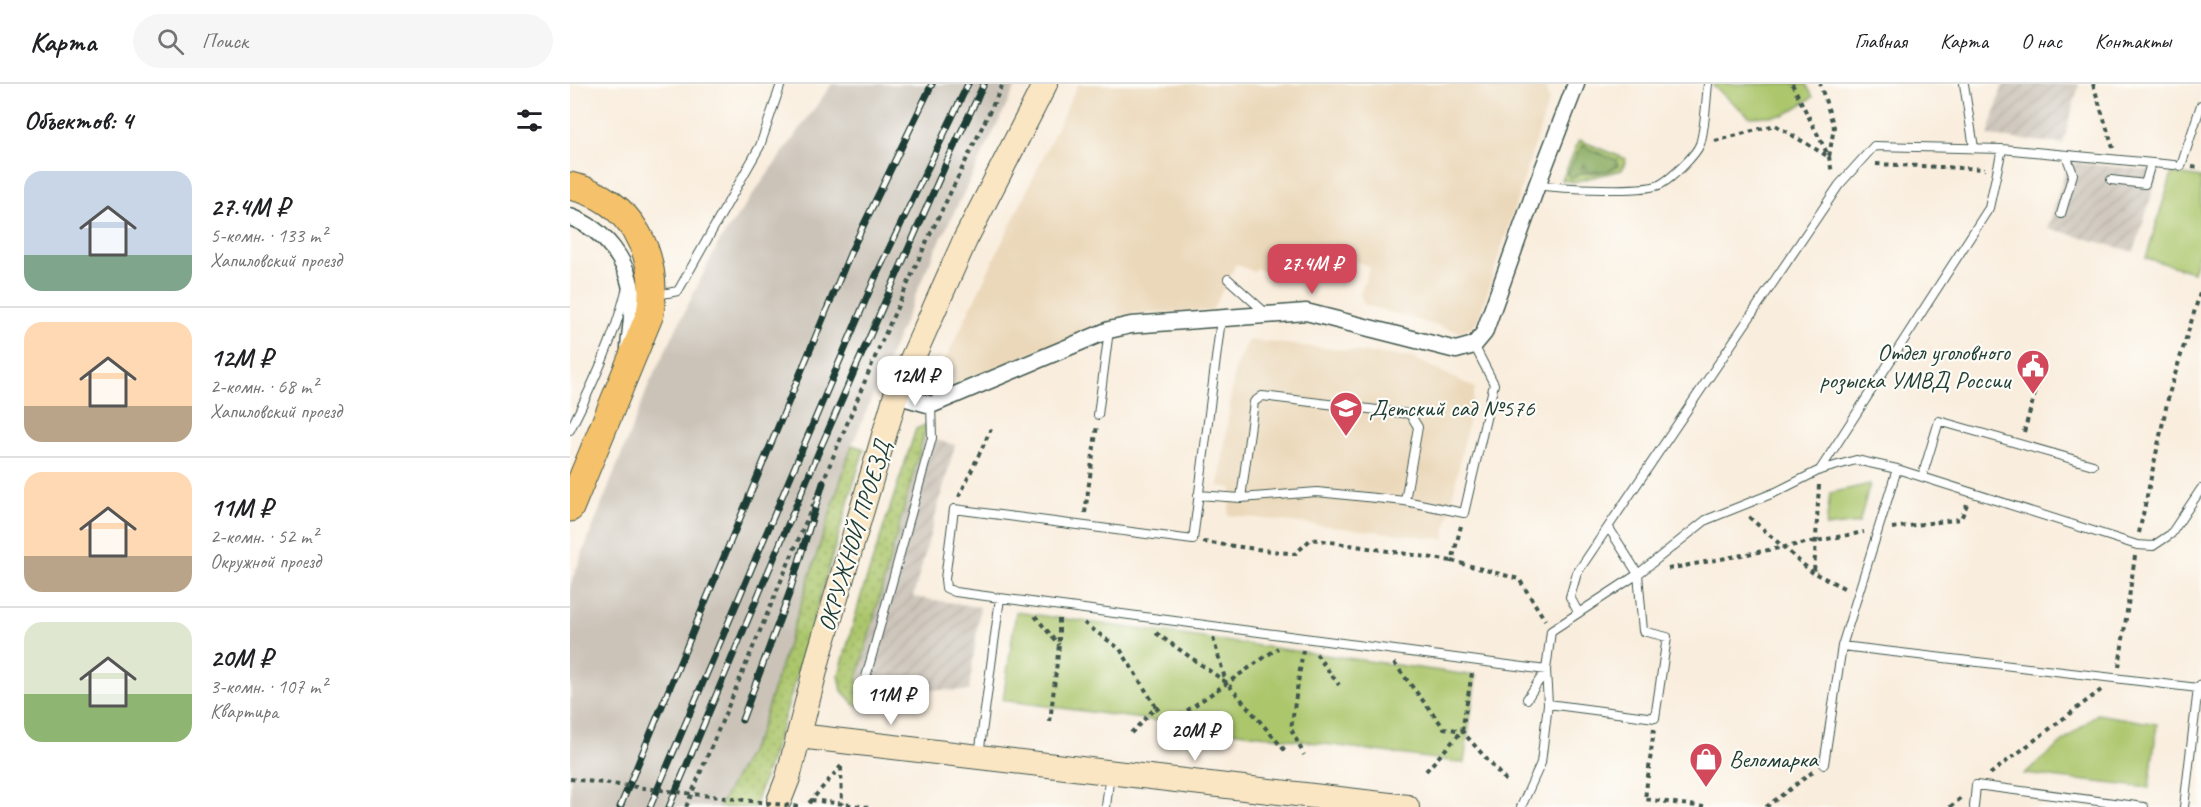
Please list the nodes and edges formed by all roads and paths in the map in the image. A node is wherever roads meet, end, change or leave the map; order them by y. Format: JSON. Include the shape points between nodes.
{"nodes":[{"id":1,"x":781,"y":84,"type":"edge"},
{"id":2,"x":1004,"y":84,"type":"edge"},
{"id":3,"x":1045,"y":84,"type":"edge"},
{"id":4,"x":1576,"y":84,"type":"edge"},
{"id":5,"x":1708,"y":84,"type":"edge"},
{"id":6,"x":1792,"y":84,"type":"edge"},
{"id":7,"x":1820,"y":84,"type":"edge"},
{"id":8,"x":1964,"y":84,"type":"edge"},
{"id":9,"x":2093,"y":84,"type":"edge"},
{"id":10,"x":2201,"y":105,"type":"edge"},
{"id":11,"x":1700,"y":145,"type":"junction"},
{"id":12,"x":1974,"y":148,"type":"junction"},
{"id":13,"x":2002,"y":149,"type":"junction"},
{"id":14,"x":2066,"y":155,"type":"junction"},
{"id":15,"x":1829,"y":157,"type":"junction"},
{"id":16,"x":2117,"y":160,"type":"junction"},
{"id":17,"x":2151,"y":163,"type":"junction"},
{"id":18,"x":1868,"y":164,"type":"dead end"},
{"id":19,"x":1987,"y":178,"type":"dead end"},
{"id":20,"x":2111,"y":180,"type":"dead end"},
{"id":21,"x":1537,"y":185,"type":"junction"},
{"id":22,"x":1839,"y":185,"type":"junction"},
{"id":23,"x":570,"y":186,"type":"edge"},
{"id":24,"x":2061,"y":214,"type":"dead end"},
{"id":25,"x":570,"y":218,"type":"edge"},
{"id":26,"x":629,"y":279,"type":"junction"},
{"id":27,"x":1228,"y":279,"type":"dead end"},
{"id":28,"x":2201,"y":290,"type":"edge"},
{"id":29,"x":653,"y":296,"type":"junction"},
{"id":30,"x":1269,"y":315,"type":"junction"},
{"id":31,"x":1221,"y":320,"type":"junction"},
{"id":32,"x":1109,"y":330,"type":"junction"},
{"id":33,"x":1474,"y":345,"type":"junction"},
{"id":34,"x":2044,"y":362,"type":"dead end"},
{"id":35,"x":626,"y":375,"type":"junction"},
{"id":36,"x":897,"y":395,"type":"junction"},
{"id":37,"x":931,"y":405,"type":"junction"},
{"id":38,"x":1098,"y":415,"type":"joint"},
{"id":39,"x":991,"y":429,"type":"dead end"},
{"id":40,"x":570,"y":430,"type":"edge"},
{"id":41,"x":2020,"y":444,"type":"junction"},
{"id":42,"x":2093,"y":465,"type":"dead end"},
{"id":43,"x":1897,"y":469,"type":"junction"},
{"id":44,"x":1820,"y":470,"type":"junction"},
{"id":45,"x":1922,"y":477,"type":"junction"},
{"id":46,"x":1819,"y":489,"type":"dead end"},
{"id":47,"x":2201,"y":489,"type":"edge"},
{"id":48,"x":1972,"y":492,"type":"junction"},
{"id":49,"x":1198,"y":495,"type":"junction"},
{"id":50,"x":1241,"y":498,"type":"junction"},
{"id":51,"x":1404,"y":501,"type":"junction"},
{"id":52,"x":570,"y":508,"type":"edge"},
{"id":53,"x":954,"y":509,"type":"junction"},
{"id":54,"x":1464,"y":513,"type":"junction"},
{"id":55,"x":1751,"y":519,"type":"dead end"},
{"id":56,"x":1084,"y":526,"type":"junction"},
{"id":57,"x":1609,"y":528,"type":"junction"},
{"id":58,"x":1878,"y":530,"type":"junction"},
{"id":59,"x":1192,"y":540,"type":"junction"},
{"id":60,"x":1816,"y":540,"type":"junction"},
{"id":61,"x":2137,"y":544,"type":"junction"},
{"id":62,"x":1782,"y":547,"type":"junction"},
{"id":63,"x":1452,"y":561,"type":"junction"},
{"id":64,"x":1814,"y":573,"type":"junction"},
{"id":65,"x":1638,"y":574,"type":"junction"},
{"id":66,"x":1858,"y":595,"type":"junction"},
{"id":67,"x":1000,"y":598,"type":"junction"},
{"id":68,"x":1023,"y":601,"type":"junction"},
{"id":69,"x":1060,"y":606,"type":"junction"},
{"id":70,"x":1578,"y":612,"type":"junction"},
{"id":71,"x":1129,"y":615,"type":"junction"},
{"id":72,"x":1209,"y":626,"type":"junction"},
{"id":73,"x":1551,"y":632,"type":"junction"},
{"id":74,"x":1295,"y":637,"type":"junction"},
{"id":75,"x":1305,"y":638,"type":"junction"},
{"id":76,"x":1059,"y":645,"type":"junction"},
{"id":77,"x":1842,"y":646,"type":"junction"},
{"id":78,"x":1383,"y":649,"type":"junction"},
{"id":79,"x":1474,"y":661,"type":"junction"},
{"id":80,"x":1546,"y":670,"type":"junction"},
{"id":81,"x":866,"y":677,"type":"dead end"},
{"id":82,"x":2118,"y":678,"type":"junction"},
{"id":83,"x":1227,"y":683,"type":"junction"},
{"id":84,"x":1339,"y":685,"type":"dead end"},
{"id":85,"x":2200,"y":686,"type":"edge"},
{"id":86,"x":1527,"y":699,"type":"dead end"},
{"id":87,"x":1548,"y":704,"type":"junction"},
{"id":88,"x":1156,"y":707,"type":"junction"},
{"id":89,"x":1655,"y":718,"type":"junction"},
{"id":90,"x":1050,"y":722,"type":"dead end"},
{"id":91,"x":1169,"y":723,"type":"junction"},
{"id":92,"x":1462,"y":731,"type":"junction"},
{"id":93,"x":1131,"y":733,"type":"dead end"},
{"id":94,"x":800,"y":736,"type":"junction"},
{"id":95,"x":1167,"y":737,"type":"dead end"},
{"id":96,"x":1287,"y":753,"type":"dead end"},
{"id":97,"x":1304,"y":755,"type":"dead end"},
{"id":98,"x":978,"y":758,"type":"junction"},
{"id":99,"x":1824,"y":764,"type":"joint"},
{"id":100,"x":1426,"y":771,"type":"dead end"},
{"id":101,"x":1110,"y":773,"type":"junction"},
{"id":102,"x":570,"y":779,"type":"edge"},
{"id":103,"x":1506,"y":781,"type":"dead end"},
{"id":104,"x":1976,"y":785,"type":"junction"},
{"id":105,"x":790,"y":804,"type":"edge"},
{"id":106,"x":842,"y":804,"type":"junction"},
{"id":107,"x":686,"y":807,"type":"edge"},
{"id":108,"x":868,"y":807,"type":"edge"},
{"id":109,"x":1106,"y":807,"type":"edge"},
{"id":110,"x":1407,"y":807,"type":"edge"},
{"id":111,"x":1521,"y":807,"type":"edge"},
{"id":112,"x":1704,"y":807,"type":"edge"},
{"id":113,"x":1766,"y":807,"type":"edge"},
{"id":114,"x":1974,"y":807,"type":"edge"},
{"id":115,"x":2144,"y":807,"type":"edge"},
{"id":116,"x":2184,"y":807,"type":"edge"}],
"edges":[{"from":1,"to":29,"type":"lane","via":[[760,146],[678,291]]},
{"from":2,"to":107,"type":"path","via":[[878,350]]},
{"from":3,"to":36,"type":"street","name":"ОКРУЖНОЙ ПРОЕЗД","via":[[944,284]]},
{"from":4,"to":21,"type":"street"},
{"from":5,"to":11,"type":"lane"},
{"from":6,"to":15,"type":"path"},
{"from":7,"to":15,"type":"path","via":[[1834,127]]},
{"from":8,"to":12,"type":"lane"},
{"from":9,"to":16,"type":"path"},
{"from":10,"to":17,"type":"lane","via":[[2177,166]]},
{"from":11,"to":15,"type":"path","via":[[1775,126]]},
{"from":11,"to":21,"type":"lane","via":[[1660,185]]},
{"from":12,"to":13,"type":"lane"},
{"from":12,"to":22,"type":"lane","via":[[1874,146]]},
{"from":13,"to":14,"type":"lane"},
{"from":13,"to":44,"type":"lane","via":[[1989,207]]},
{"from":14,"to":16,"type":"lane"},
{"from":14,"to":24,"type":"lane","via":[[2073,174]]},
{"from":15,"to":22,"type":"path","via":[[1833,178]]},
{"from":16,"to":17,"type":"lane"},
{"from":17,"to":20,"type":"lane","via":[[2145,184]]},
{"from":18,"to":19,"type":"path","via":[[1989,169]]},
{"from":21,"to":33,"type":"street","via":[[1484,333]]},
{"from":22,"to":57,"type":"lane"},
{"from":23,"to":29,"type":"main road","via":[[607,201],[633,227],[649,260]]},
{"from":25,"to":26,"type":"street","via":[[604,238],[615,250]]},
{"from":26,"to":35,"type":"street","via":[[633,312]]},
{"from":26,"to":40,"type":"lane","via":[[621,313]]},
{"from":27,"to":30,"type":"lane"},
{"from":28,"to":61,"type":"path","via":[[2169,394]]},
{"from":29,"to":35,"type":"main road"},
{"from":30,"to":31,"type":"street"},
{"from":30,"to":33,"type":"street","via":[[1306,312],[1456,350]]},
{"from":31,"to":32,"type":"street","via":[[1131,325]]},
{"from":31,"to":49,"type":"lane"},
{"from":32,"to":37,"type":"street"},
{"from":32,"to":38,"type":"lane"},
{"from":33,"to":54,"type":"lane","via":[[1494,384]]},
{"from":34,"to":41,"type":"path"},
{"from":35,"to":52,"type":"main road"},
{"from":36,"to":37,"type":"street"},
{"from":36,"to":94,"type":"street","name":"ОКРУЖНОЙ ПРОЕЗД","via":[[819,655]]},
{"from":37,"to":81,"type":"lane","via":[[932,438]]},
{"from":38,"to":56,"type":"path"},
{"from":39,"to":53,"type":"path"},
{"from":41,"to":42,"type":"lane"},
{"from":41,"to":45,"type":"lane","via":[[1939,421]]},
{"from":43,"to":44,"type":"lane","via":[[1856,460]]},
{"from":43,"to":45,"type":"lane"},
{"from":43,"to":58,"type":"lane"},
{"from":44,"to":65,"type":"lane","via":[[1706,520]]},
{"from":45,"to":48,"type":"lane"},
{"from":46,"to":60,"type":"path"},
{"from":47,"to":61,"type":"lane","via":[[2171,534],[2153,546]]},
{"from":48,"to":58,"type":"path","via":[[1961,519]]},
{"from":48,"to":61,"type":"lane"},
{"from":49,"to":50,"type":"lane"},
{"from":49,"to":59,"type":"lane"},
{"from":50,"to":51,"type":"lane","via":[[1317,492]]},
{"from":50,"to":51,"type":"lane","via":[[1254,402],[1262,396],[1410,414],[1418,427]]},
{"from":51,"to":54,"type":"lane"},
{"from":53,"to":56,"type":"lane"},
{"from":53,"to":67,"type":"lane","via":[[946,588]]},
{"from":54,"to":63,"type":"path"},
{"from":55,"to":62,"type":"path"},
{"from":56,"to":59,"type":"lane"},
{"from":57,"to":65,"type":"lane"},
{"from":57,"to":70,"type":"lane","via":[[1577,573],[1570,597]]},
{"from":58,"to":60,"type":"path"},
{"from":58,"to":66,"type":"lane"},
{"from":59,"to":63,"type":"path","via":[[1295,554],[1311,539]]},
{"from":60,"to":62,"type":"path"},
{"from":60,"to":64,"type":"path"},
{"from":61,"to":82,"type":"path"},
{"from":62,"to":64,"type":"path"},
{"from":62,"to":65,"type":"path"},
{"from":63,"to":73,"type":"path","via":[[1519,579]]},
{"from":64,"to":66,"type":"path"},
{"from":65,"to":70,"type":"lane"},
{"from":65,"to":89,"type":"lane","via":[[1643,631],[1667,637]]},
{"from":66,"to":77,"type":"lane"},
{"from":67,"to":68,"type":"lane"},
{"from":67,"to":98,"type":"lane"},
{"from":68,"to":69,"type":"lane"},
{"from":68,"to":76,"type":"path"},
{"from":69,"to":71,"type":"lane"},
{"from":69,"to":76,"type":"path"},
{"from":69,"to":88,"type":"path","via":[[1120,649]]},
{"from":70,"to":73,"type":"lane"},
{"from":71,"to":72,"type":"lane"},
{"from":71,"to":83,"type":"path"},
{"from":72,"to":74,"type":"lane"},
{"from":72,"to":83,"type":"path"},
{"from":73,"to":80,"type":"lane"},
{"from":74,"to":75,"type":"lane"},
{"from":74,"to":83,"type":"path"},
{"from":75,"to":78,"type":"lane"},
{"from":75,"to":84,"type":"path"},
{"from":75,"to":97,"type":"path","via":[[1291,729]]},
{"from":76,"to":90,"type":"path"},
{"from":77,"to":82,"type":"lane"},
{"from":77,"to":99,"type":"lane"},
{"from":78,"to":79,"type":"lane"},
{"from":78,"to":92,"type":"path","via":[[1444,728]]},
{"from":79,"to":80,"type":"lane"},
{"from":79,"to":92,"type":"path"},
{"from":80,"to":86,"type":"lane"},
{"from":80,"to":87,"type":"lane"},
{"from":82,"to":85,"type":"lane"},
{"from":82,"to":104,"type":"path"},
{"from":83,"to":91,"type":"path"},
{"from":83,"to":96,"type":"path"},
{"from":85,"to":116,"type":"lane"},
{"from":87,"to":89,"type":"lane"},
{"from":87,"to":111,"type":"lane","via":[[1541,763]]},
{"from":88,"to":91,"type":"path"},
{"from":88,"to":93,"type":"path"},
{"from":89,"to":112,"type":"path","via":[[1645,799]]},
{"from":91,"to":95,"type":"path"},
{"from":92,"to":100,"type":"path"},
{"from":92,"to":103,"type":"path"},
{"from":94,"to":98,"type":"street"},
{"from":94,"to":105,"type":"street","name":"ОКРУЖНОЙ ПРОЕЗД","via":[[788,778]]},
{"from":98,"to":101,"type":"street"},
{"from":99,"to":113,"type":"path"},
{"from":101,"to":109,"type":"lane"},
{"from":101,"to":110,"type":"street"},
{"from":102,"to":105,"type":"path","bridge":true},
{"from":104,"to":114,"type":"lane"},
{"from":104,"to":115,"type":"lane"},
{"from":106,"to":106,"type":"path","via":[[840,766],[810,802]]},
{"from":106,"to":108,"type":"path"}]}
